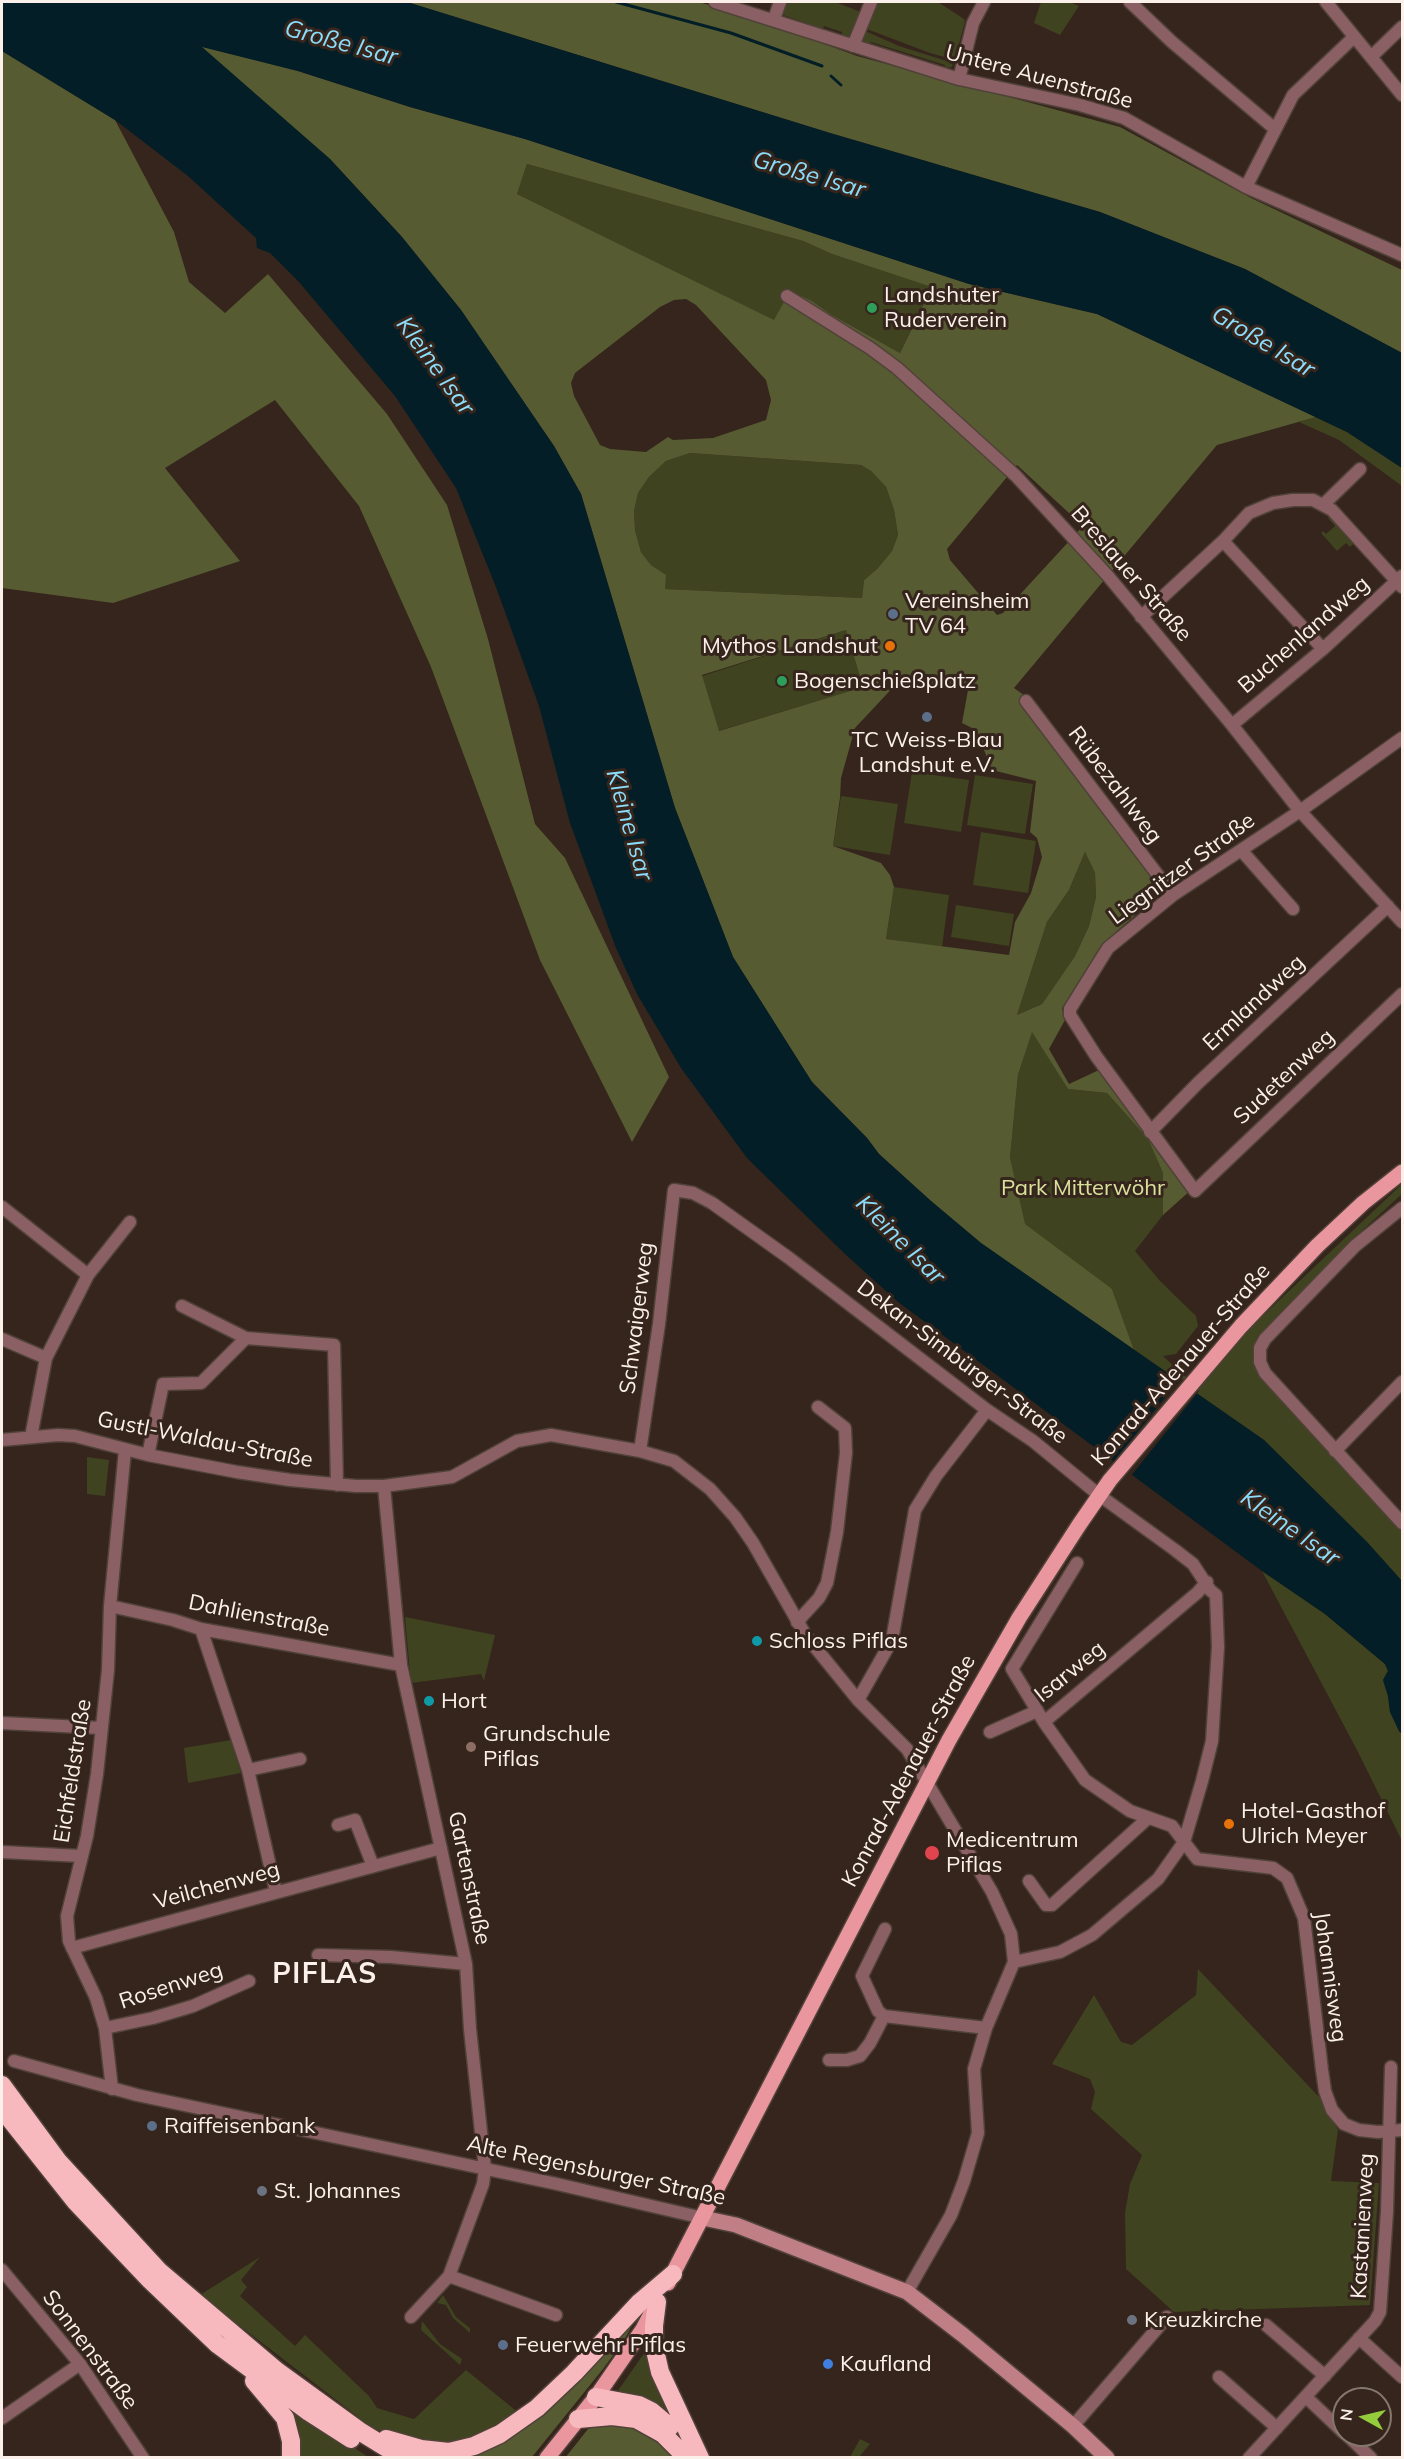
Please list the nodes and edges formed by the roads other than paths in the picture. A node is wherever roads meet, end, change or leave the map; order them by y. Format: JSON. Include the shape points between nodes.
{"nodes":[{"id":1,"x":715,"y":2,"type":"edge"},
{"id":2,"x":780,"y":2,"type":"edge"},
{"id":3,"x":871,"y":2,"type":"edge"},
{"id":4,"x":984,"y":2,"type":"edge"},
{"id":5,"x":1130,"y":2,"type":"edge"},
{"id":6,"x":1326,"y":2,"type":"edge"},
{"id":7,"x":774,"y":19,"type":"junction"},
{"id":8,"x":1402,"y":27,"type":"edge"},
{"id":9,"x":1354,"y":37,"type":"junction"},
{"id":10,"x":853,"y":45,"type":"junction"},
{"id":11,"x":1371,"y":57,"type":"junction"},
{"id":12,"x":959,"y":79,"type":"junction"},
{"id":13,"x":1402,"y":95,"type":"edge"},
{"id":14,"x":1275,"y":129,"type":"junction"},
{"id":15,"x":1246,"y":187,"type":"junction"},
{"id":16,"x":1402,"y":255,"type":"edge"},
{"id":17,"x":787,"y":296,"type":"dead end"},
{"id":18,"x":1360,"y":469,"type":"dead end"},
{"id":19,"x":1324,"y":504,"type":"junction"},
{"id":20,"x":1223,"y":541,"type":"junction"},
{"id":21,"x":1401,"y":581,"type":"edge"},
{"id":22,"x":1141,"y":616,"type":"junction"},
{"id":23,"x":1323,"y":650,"type":"junction"},
{"id":24,"x":1026,"y":701,"type":"dead end"},
{"id":25,"x":1232,"y":724,"type":"junction"},
{"id":26,"x":1402,"y":738,"type":"edge"},
{"id":27,"x":1300,"y":811,"type":"junction"},
{"id":28,"x":1241,"y":850,"type":"junction"},
{"id":29,"x":1173,"y":895,"type":"junction"},
{"id":30,"x":1388,"y":906,"type":"junction"},
{"id":31,"x":1293,"y":909,"type":"dead end"},
{"id":32,"x":1402,"y":922,"type":"edge"},
{"id":33,"x":1402,"y":994,"type":"edge"},
{"id":34,"x":1150,"y":1132,"type":"junction"},
{"id":35,"x":1402,"y":1172,"type":"edge"},
{"id":36,"x":674,"y":1190,"type":"joint"},
{"id":37,"x":1194,"y":1191,"type":"joint"},
{"id":38,"x":2,"y":1207,"type":"edge"},
{"id":39,"x":1402,"y":1208,"type":"edge"},
{"id":40,"x":130,"y":1222,"type":"dead end"},
{"id":41,"x":88,"y":1275,"type":"junction"},
{"id":42,"x":182,"y":1306,"type":"dead end"},
{"id":43,"x":246,"y":1338,"type":"junction"},
{"id":44,"x":2,"y":1339,"type":"edge"},
{"id":45,"x":46,"y":1358,"type":"junction"},
{"id":46,"x":1402,"y":1382,"type":"edge"},
{"id":47,"x":818,"y":1407,"type":"dead end"},
{"id":48,"x":987,"y":1410,"type":"junction"},
{"id":49,"x":31,"y":1437,"type":"junction"},
{"id":50,"x":2,"y":1440,"type":"edge"},
{"id":51,"x":125,"y":1450,"type":"junction"},
{"id":52,"x":640,"y":1451,"type":"junction"},
{"id":53,"x":1335,"y":1451,"type":"junction"},
{"id":54,"x":148,"y":1455,"type":"junction"},
{"id":55,"x":337,"y":1485,"type":"junction"},
{"id":56,"x":384,"y":1486,"type":"junction"},
{"id":57,"x":1102,"y":1491,"type":"junction"},
{"id":58,"x":1402,"y":1523,"type":"edge"},
{"id":59,"x":1077,"y":1563,"type":"dead end"},
{"id":60,"x":1207,"y":1581,"type":"junction"},
{"id":61,"x":110,"y":1606,"type":"junction"},
{"id":62,"x":798,"y":1622,"type":"junction"},
{"id":63,"x":201,"y":1629,"type":"junction"},
{"id":64,"x":400,"y":1665,"type":"junction"},
{"id":65,"x":858,"y":1700,"type":"junction"},
{"id":66,"x":1041,"y":1717,"type":"junction"},
{"id":67,"x":2,"y":1723,"type":"edge"},
{"id":68,"x":100,"y":1728,"type":"junction"},
{"id":69,"x":990,"y":1732,"type":"dead end"},
{"id":70,"x":300,"y":1759,"type":"dead end"},
{"id":71,"x":248,"y":1770,"type":"junction"},
{"id":72,"x":928,"y":1781,"type":"junction"},
{"id":73,"x":1147,"y":1818,"type":"junction"},
{"id":74,"x":338,"y":1825,"type":"dead end"},
{"id":75,"x":1184,"y":1842,"type":"junction"},
{"id":76,"x":441,"y":1848,"type":"junction"},
{"id":77,"x":2,"y":1852,"type":"edge"},
{"id":78,"x":81,"y":1856,"type":"junction"},
{"id":79,"x":374,"y":1866,"type":"junction"},
{"id":80,"x":1029,"y":1881,"type":"dead end"},
{"id":81,"x":276,"y":1892,"type":"junction"},
{"id":82,"x":885,"y":1929,"type":"dead end"},
{"id":83,"x":72,"y":1948,"type":"junction"},
{"id":84,"x":318,"y":1955,"type":"dead end"},
{"id":85,"x":1014,"y":1962,"type":"junction"},
{"id":86,"x":466,"y":1964,"type":"junction"},
{"id":87,"x":249,"y":1981,"type":"dead end"},
{"id":88,"x":884,"y":2016,"type":"junction"},
{"id":89,"x":105,"y":2028,"type":"junction"},
{"id":90,"x":986,"y":2028,"type":"junction"},
{"id":91,"x":829,"y":2060,"type":"dead end"},
{"id":92,"x":14,"y":2061,"type":"dead end"},
{"id":93,"x":1391,"y":2067,"type":"dead end"},
{"id":94,"x":2,"y":2085,"type":"edge"},
{"id":95,"x":112,"y":2089,"type":"junction"},
{"id":96,"x":2,"y":2109,"type":"edge"},
{"id":97,"x":1402,"y":2130,"type":"edge"},
{"id":98,"x":1388,"y":2131,"type":"junction"},
{"id":99,"x":485,"y":2169,"type":"junction"},
{"id":100,"x":703,"y":2218,"type":"junction"},
{"id":101,"x":2,"y":2270,"type":"edge"},
{"id":102,"x":673,"y":2274,"type":"junction"},
{"id":103,"x":449,"y":2276,"type":"junction"},
{"id":104,"x":907,"y":2292,"type":"junction"},
{"id":105,"x":657,"y":2302,"type":"junction"},
{"id":106,"x":556,"y":2314,"type":"dead end"},
{"id":107,"x":411,"y":2317,"type":"dead end"},
{"id":108,"x":1167,"y":2317,"type":"dead end"},
{"id":109,"x":1266,"y":2325,"type":"dead end"},
{"id":110,"x":1359,"y":2338,"type":"junction"},
{"id":111,"x":217,"y":2344,"type":"junction"},
{"id":112,"x":80,"y":2364,"type":"junction"},
{"id":113,"x":1325,"y":2376,"type":"junction"},
{"id":114,"x":1219,"y":2377,"type":"dead end"},
{"id":115,"x":1402,"y":2378,"type":"edge"},
{"id":116,"x":596,"y":2397,"type":"junction"},
{"id":117,"x":1306,"y":2397,"type":"junction"},
{"id":118,"x":2,"y":2418,"type":"edge"},
{"id":119,"x":578,"y":2419,"type":"junction"},
{"id":120,"x":1332,"y":2422,"type":"edge"},
{"id":121,"x":1073,"y":2426,"type":"junction"},
{"id":122,"x":1277,"y":2428,"type":"junction"},
{"id":123,"x":361,"y":2432,"type":"junction"},
{"id":124,"x":1360,"y":2447,"type":"edge"},
{"id":125,"x":143,"y":2457,"type":"edge"},
{"id":126,"x":291,"y":2457,"type":"edge"},
{"id":127,"x":379,"y":2457,"type":"edge"},
{"id":128,"x":403,"y":2457,"type":"edge"},
{"id":129,"x":547,"y":2457,"type":"edge"},
{"id":130,"x":695,"y":2457,"type":"edge"},
{"id":131,"x":1107,"y":2457,"type":"edge"},
{"id":132,"x":1251,"y":2457,"type":"edge"},
{"id":133,"x":1371,"y":2457,"type":"edge"}],
"edges":[{"from":1,"to":7,"type":"street","name":"Untere Auenstraße"},
{"from":2,"to":7,"type":"street"},
{"from":3,"to":10,"type":"street"},
{"from":4,"to":12,"type":"street","via":[[974,23]]},
{"from":5,"to":14,"type":"street"},
{"from":6,"to":9,"type":"street"},
{"from":7,"to":10,"type":"street","name":"Untere Auenstraße"},
{"from":8,"to":11,"type":"street"},
{"from":9,"to":11,"type":"street"},
{"from":9,"to":14,"type":"street","via":[[1293,95]]},
{"from":10,"to":12,"type":"street","name":"Untere Auenstraße"},
{"from":11,"to":13,"type":"street"},
{"from":12,"to":15,"type":"street","name":"Untere Auenstraße","via":[[1124,118]]},
{"from":14,"to":15,"type":"street"},
{"from":15,"to":16,"type":"street","name":"Untere Auenstraße"},
{"from":17,"to":22,"type":"street","name":"Breslauer Straße","via":[[870,348],[936,402],[1016,476]]},
{"from":18,"to":19,"type":"street"},
{"from":19,"to":20,"type":"street","via":[[1313,500],[1273,503],[1250,513]]},
{"from":19,"to":21,"type":"street"},
{"from":20,"to":22,"type":"street"},
{"from":20,"to":23,"type":"street"},
{"from":21,"to":23,"type":"street","name":"Buchenlandweg"},
{"from":22,"to":25,"type":"street","name":"Breslauer Straße"},
{"from":23,"to":25,"type":"street","name":"Buchenlandweg"},
{"from":24,"to":29,"type":"street","name":"Rübezahlweg"},
{"from":25,"to":27,"type":"street","name":"Breslauer Straße"},
{"from":26,"to":27,"type":"street","name":"Liegnitzer Straße"},
{"from":27,"to":28,"type":"street","name":"Liegnitzer Straße"},
{"from":27,"to":30,"type":"street","name":"Breslauer Straße"},
{"from":28,"to":29,"type":"street","name":"Liegnitzer Straße"},
{"from":28,"to":31,"type":"street"},
{"from":29,"to":34,"type":"street","name":"Liegnitzer Straße","via":[[1108,948],[1070,1009],[1080,1032]]},
{"from":30,"to":32,"type":"street","name":"Breslauer Straße"},
{"from":30,"to":34,"type":"street","name":"Ermlandweg"},
{"from":33,"to":37,"type":"street","name":"Sudetenweg"},
{"from":34,"to":37,"type":"street","name":"Liegnitzer Straße"},
{"from":35,"to":57,"type":"main road","name":"Konrad-Adenauer-Straße","via":[[1317,1246],[1206,1364]]},
{"from":36,"to":48,"type":"street","name":"Dekan-Simbürger-Straße","via":[[693,1193],[712,1203],[789,1257]]},
{"from":36,"to":52,"type":"street","name":"Schwaigerweg"},
{"from":38,"to":41,"type":"street"},
{"from":39,"to":53,"type":"street","via":[[1355,1246],[1260,1348],[1265,1373]]},
{"from":40,"to":41,"type":"street"},
{"from":41,"to":45,"type":"street"},
{"from":42,"to":43,"type":"street"},
{"from":43,"to":54,"type":"street","via":[[201,1383],[163,1384]]},
{"from":43,"to":55,"type":"street","via":[[334,1344]]},
{"from":44,"to":45,"type":"street"},
{"from":45,"to":49,"type":"street"},
{"from":46,"to":53,"type":"street"},
{"from":47,"to":62,"type":"street","via":[[845,1428],[846,1453],[827,1583]]},
{"from":48,"to":57,"type":"street","name":"Dekan-Simbürger-Straße"},
{"from":48,"to":65,"type":"street","via":[[915,1510],[892,1640]]},
{"from":49,"to":50,"type":"street","name":"Gustl-Waldau-Straße"},
{"from":49,"to":51,"type":"street","name":"Gustl-Waldau-Straße","via":[[75,1436]]},
{"from":51,"to":54,"type":"street","name":"Gustl-Waldau-Straße"},
{"from":51,"to":61,"type":"street","name":"Eichfeldstraße"},
{"from":52,"to":56,"type":"street","name":"Gustl-Waldau-Straße","via":[[551,1435],[518,1441],[452,1477]]},
{"from":52,"to":62,"type":"street","name":"Gustl-Waldau-Straße","via":[[674,1461],[725,1505],[753,1543]]},
{"from":53,"to":58,"type":"street"},
{"from":54,"to":55,"type":"street","name":"Gustl-Waldau-Straße"},
{"from":55,"to":56,"type":"street","name":"Gustl-Waldau-Straße"},
{"from":56,"to":64,"type":"street","name":"Gartenstraße"},
{"from":57,"to":60,"type":"street","name":"Dekan-Simbürger-Straße","via":[[1194,1564]]},
{"from":57,"to":72,"type":"main road","name":"Konrad-Adenauer-Straße","via":[[1019,1618]]},
{"from":59,"to":66,"type":"street","name":"Isarweg","via":[[1012,1669]]},
{"from":60,"to":66,"type":"street","name":"Isarweg"},
{"from":60,"to":75,"type":"street","name":"Dekan-Simbürger-Straße","via":[[1216,1594],[1218,1647],[1212,1731]]},
{"from":61,"to":63,"type":"street","name":"Dahlienstraße"},
{"from":61,"to":68,"type":"street","name":"Eichfeldstraße","via":[[108,1670]]},
{"from":62,"to":65,"type":"street","name":"Gustl-Waldau-Straße"},
{"from":63,"to":64,"type":"street","name":"Dahlienstraße"},
{"from":63,"to":71,"type":"street"},
{"from":64,"to":76,"type":"street","name":"Gartenstraße"},
{"from":65,"to":72,"type":"street","name":"Gustl-Waldau-Straße","via":[[907,1749]]},
{"from":66,"to":69,"type":"street"},
{"from":66,"to":73,"type":"street","name":"Johannisweg","via":[[1084,1780]]},
{"from":67,"to":68,"type":"street"},
{"from":68,"to":78,"type":"street","name":"Eichfeldstraße","via":[[97,1774]]},
{"from":70,"to":71,"type":"street"},
{"from":71,"to":81,"type":"street"},
{"from":72,"to":85,"type":"street","name":"Gustl-Waldau-Straße","via":[[992,1892],[1011,1934]]},
{"from":72,"to":100,"type":"main road","name":"Konrad-Adenauer-Straße"},
{"from":73,"to":75,"type":"street","name":"Johannisweg","via":[[1172,1826]]},
{"from":73,"to":80,"type":"street","via":[[1052,1905],[1046,1905]]},
{"from":74,"to":79,"type":"street","via":[[355,1820]]},
{"from":75,"to":85,"type":"street","name":"Dekan-Simbürger-Straße","via":[[1158,1879],[1092,1935],[1060,1952]]},
{"from":75,"to":98,"type":"street","name":"Johannisweg","via":[[1197,1859],[1273,1868],[1287,1878],[1304,1918],[1325,2091],[1332,2110],[1344,2124],[1359,2130]]},
{"from":76,"to":79,"type":"street","name":"Veilchenweg"},
{"from":76,"to":86,"type":"street","name":"Gartenstraße"},
{"from":77,"to":78,"type":"street"},
{"from":78,"to":83,"type":"street","name":"Eichfeldstraße","via":[[67,1916]]},
{"from":79,"to":81,"type":"street","name":"Veilchenweg"},
{"from":81,"to":83,"type":"street","name":"Veilchenweg"},
{"from":82,"to":88,"type":"street","via":[[862,1976],[870,1999]]},
{"from":83,"to":89,"type":"street","name":"Eichfeldstraße","via":[[96,1998]]},
{"from":84,"to":86,"type":"street"},
{"from":85,"to":90,"type":"street"},
{"from":86,"to":99,"type":"street","name":"Gartenstraße"},
{"from":87,"to":89,"type":"street","name":"Rosenweg","via":[[183,2009]]},
{"from":88,"to":90,"type":"street"},
{"from":88,"to":91,"type":"street","via":[[860,2055]]},
{"from":89,"to":95,"type":"street","name":"Eichfeldstraße"},
{"from":90,"to":104,"type":"street","via":[[974,2069],[978,2121],[975,2149],[951,2215]]},
{"from":92,"to":95,"type":"street","name":"Alte Regensburger Straße"},
{"from":93,"to":98,"type":"street"},
{"from":94,"to":123,"type":"highway","via":[[58,2161],[159,2271],[277,2371]]},
{"from":95,"to":99,"type":"street","name":"Alte Regensburger Straße"},
{"from":96,"to":111,"type":"highway","via":[[75,2201]]},
{"from":97,"to":98,"type":"street","name":"Johannisweg"},
{"from":98,"to":110,"type":"street","name":"Kastanienweg","via":[[1382,2299],[1376,2320]]},
{"from":99,"to":100,"type":"street","name":"Alte Regensburger Straße"},
{"from":99,"to":103,"type":"street","name":"Gartenstraße"},
{"from":100,"to":102,"type":"main road","name":"Konrad-Adenauer-Straße"},
{"from":100,"to":104,"type":"street","name":"Alte Regensburger Straße","via":[[735,2225]]},
{"from":101,"to":112,"type":"street","name":"Sonnenstraße"},
{"from":102,"to":105,"type":"main road","name":"Konrad-Adenauer-Straße"},
{"from":102,"to":123,"type":"highway","via":[[640,2302],[537,2408],[487,2440],[462,2450],[436,2451]]},
{"from":103,"to":106,"type":"street"},
{"from":103,"to":107,"type":"street","name":"Gartenstraße"},
{"from":104,"to":121,"type":"street","name":"Alte Regensburger Straße"},
{"from":105,"to":116,"type":"main road","name":"Konrad-Adenauer-Straße"},
{"from":105,"to":130,"type":"highway","via":[[654,2346],[660,2372]]},
{"from":108,"to":121,"type":"street"},
{"from":109,"to":113,"type":"street"},
{"from":110,"to":113,"type":"street","name":"Kastanienweg"},
{"from":110,"to":115,"type":"street"},
{"from":111,"to":126,"type":"highway","via":[[285,2418]]},
{"from":111,"to":127,"type":"highway","via":[[309,2412]]},
{"from":112,"to":118,"type":"street"},
{"from":112,"to":125,"type":"street","name":"Sonnenstraße"},
{"from":113,"to":117,"type":"street","name":"Kastanienweg"},
{"from":114,"to":122,"type":"street"},
{"from":116,"to":119,"type":"main road","name":"Konrad-Adenauer-Straße"},
{"from":116,"to":130,"type":"highway","via":[[651,2411]]},
{"from":117,"to":120,"type":"street"},
{"from":117,"to":122,"type":"street","name":"Kastanienweg"},
{"from":119,"to":129,"type":"main road","name":"Konrad-Adenauer-Straße"},
{"from":119,"to":130,"type":"highway","via":[[636,2419]]},
{"from":121,"to":131,"type":"street","name":"Alte Regensburger Straße"},
{"from":122,"to":132,"type":"street","name":"Kastanienweg"},
{"from":123,"to":128,"type":"highway"},
{"from":124,"to":133,"type":"street"}]}
